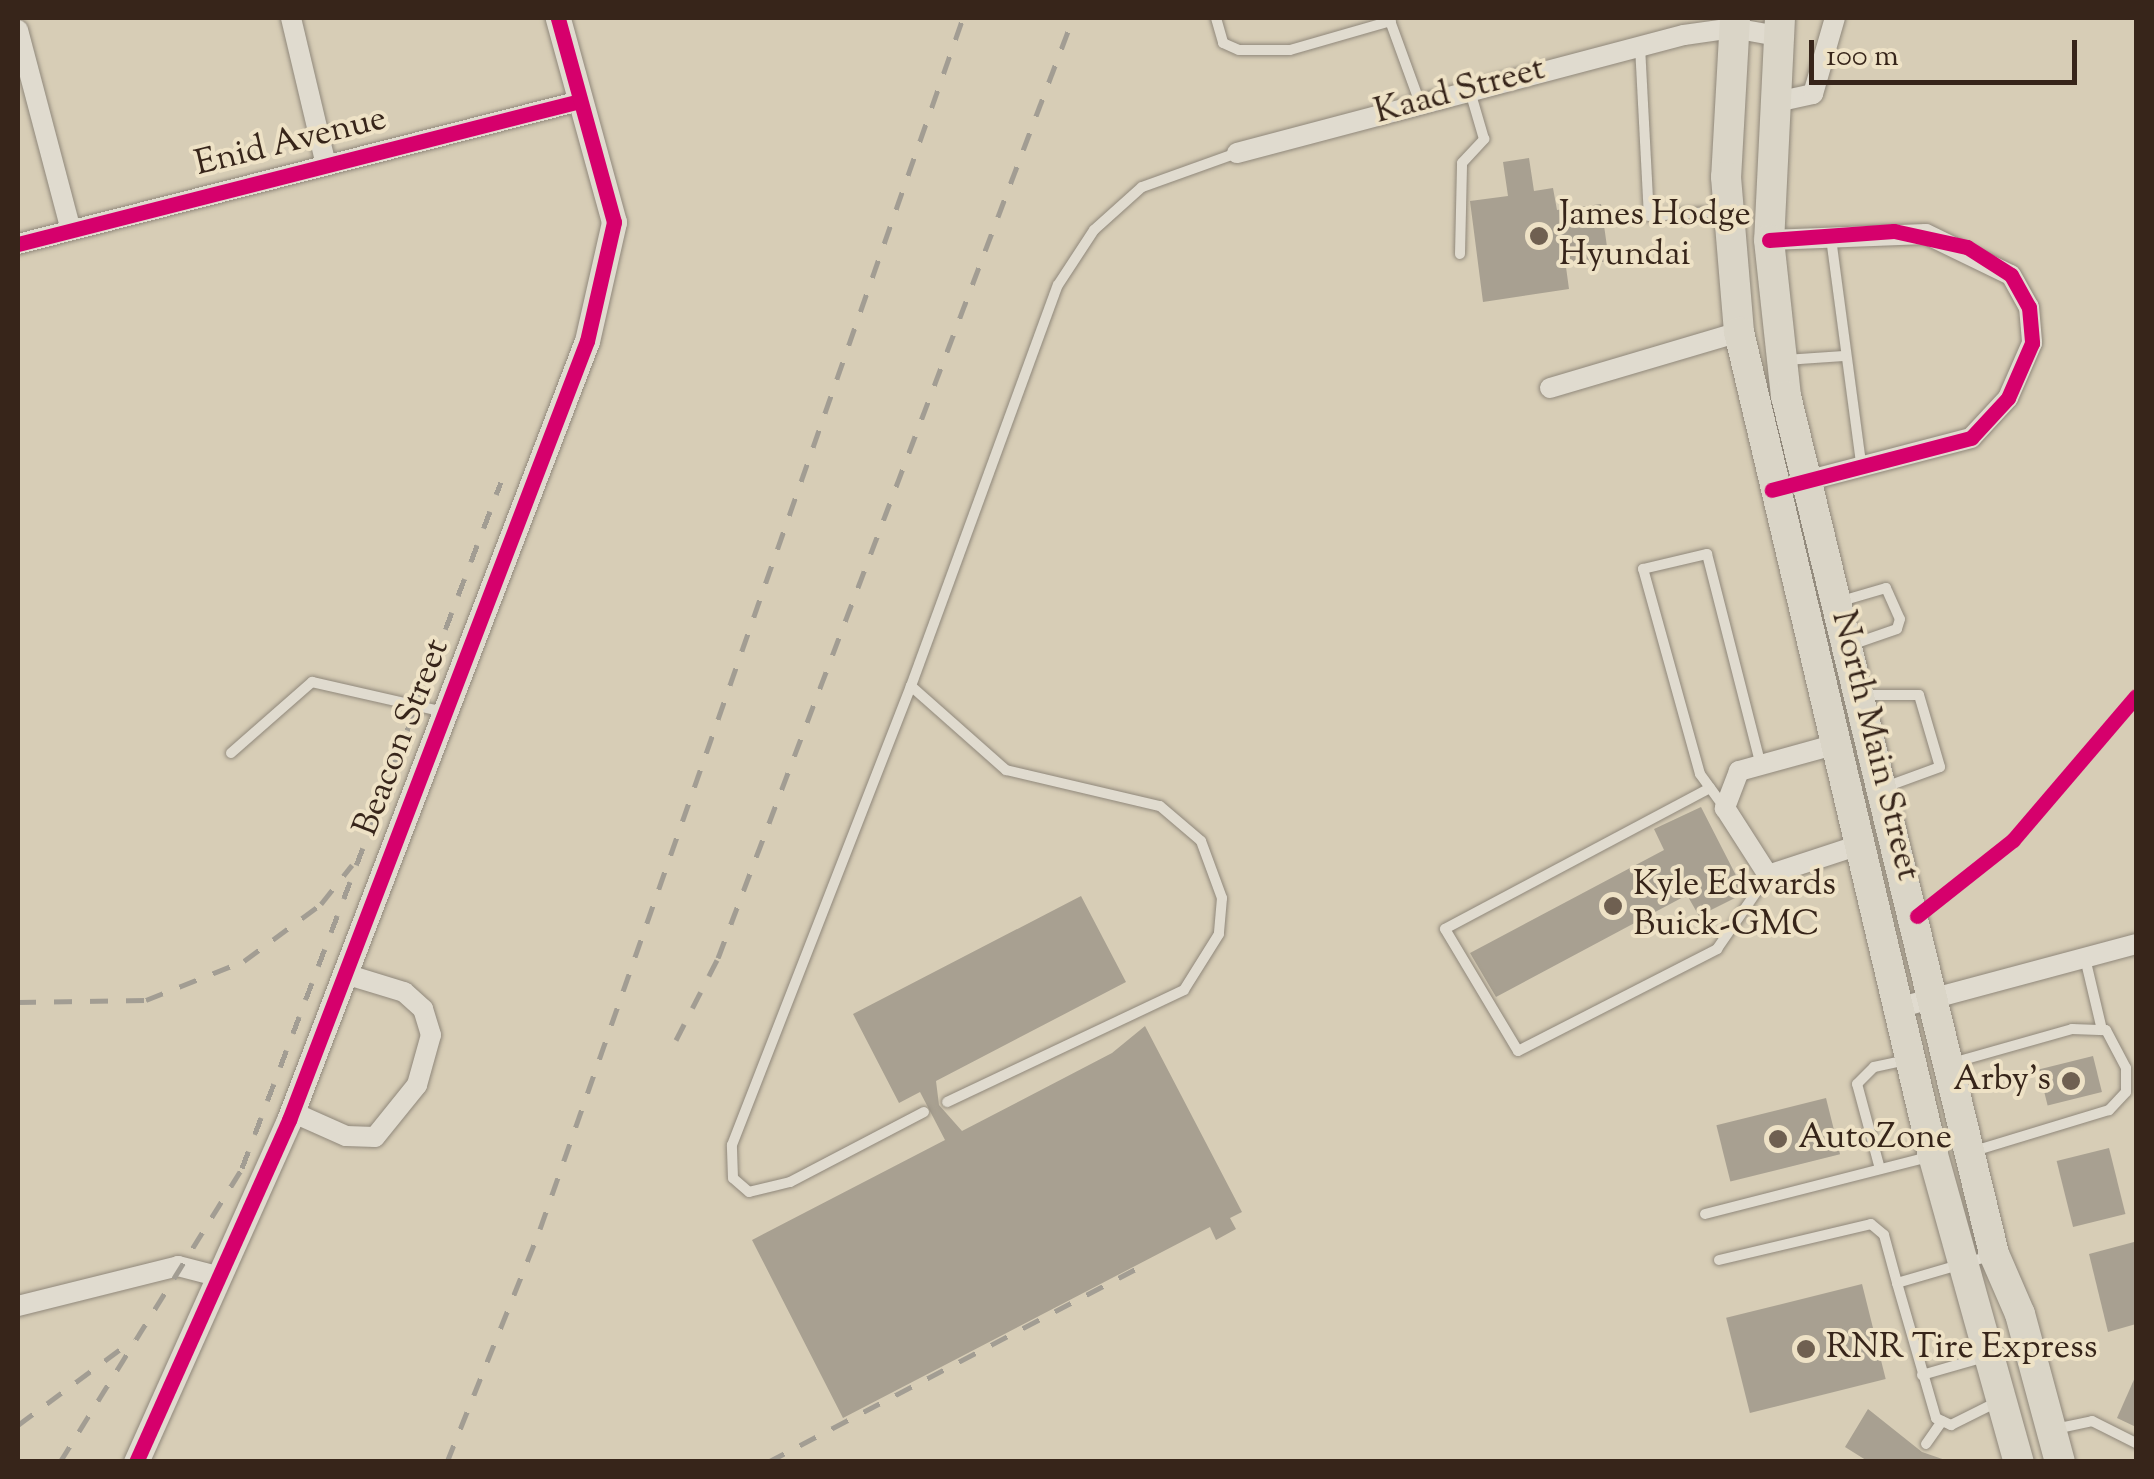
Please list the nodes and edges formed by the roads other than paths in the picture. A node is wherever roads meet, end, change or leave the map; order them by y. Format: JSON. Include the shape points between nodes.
{"nodes":[{"id":1,"x":290,"y":18,"type":"edge"},
{"id":2,"x":558,"y":18,"type":"edge"},
{"id":3,"x":1216,"y":18,"type":"edge"},
{"id":4,"x":1835,"y":18,"type":"edge"},
{"id":5,"x":1390,"y":19,"type":"edge"},
{"id":6,"x":1734,"y":23,"type":"edge"},
{"id":7,"x":1682,"y":26,"type":"edge"},
{"id":8,"x":1779,"y":27,"type":"edge"},
{"id":9,"x":18,"y":30,"type":"edge"},
{"id":10,"x":1640,"y":46,"type":"junction"},
{"id":11,"x":1470,"y":90,"type":"junction"},
{"id":12,"x":580,"y":101,"type":"junction"},
{"id":13,"x":1420,"y":103,"type":"junction"},
{"id":14,"x":1772,"y":103,"type":"junction"},
{"id":15,"x":1237,"y":152,"type":"joint"},
{"id":16,"x":326,"y":165,"type":"junction"},
{"id":17,"x":1727,"y":211,"type":"junction"},
{"id":18,"x":71,"y":230,"type":"junction"},
{"id":19,"x":1830,"y":238,"type":"junction"},
{"id":20,"x":1769,"y":240,"type":"junction"},
{"id":21,"x":18,"y":244,"type":"edge"},
{"id":22,"x":1460,"y":254,"type":"dead end"},
{"id":23,"x":1738,"y":332,"type":"junction"},
{"id":24,"x":1844,"y":356,"type":"junction"},
{"id":25,"x":1782,"y":360,"type":"junction"},
{"id":26,"x":1550,"y":388,"type":"dead end"},
{"id":27,"x":1862,"y":469,"type":"junction"},
{"id":28,"x":1806,"y":482,"type":"junction"},
{"id":29,"x":1772,"y":490,"type":"junction"},
{"id":30,"x":1837,"y":602,"type":"junction"},
{"id":31,"x":1848,"y":646,"type":"junction"},
{"id":32,"x":911,"y":686,"type":"junction"},
{"id":33,"x":1861,"y":696,"type":"junction"},
{"id":34,"x":445,"y":713,"type":"junction"},
{"id":35,"x":1837,"y":744,"type":"junction"},
{"id":36,"x":231,"y":753,"type":"dead end"},
{"id":37,"x":1760,"y":762,"type":"junction"},
{"id":38,"x":1710,"y":788,"type":"junction"},
{"id":39,"x":1884,"y":788,"type":"junction"},
{"id":40,"x":1725,"y":808,"type":"junction"},
{"id":41,"x":1860,"y":845,"type":"junction"},
{"id":42,"x":1768,"y":875,"type":"junction"},
{"id":43,"x":2136,"y":944,"type":"edge"},
{"id":44,"x":2085,"y":958,"type":"junction"},
{"id":45,"x":344,"y":974,"type":"junction"},
{"id":46,"x":1937,"y":996,"type":"junction"},
{"id":47,"x":1901,"y":1007,"type":"junction"},
{"id":48,"x":2102,"y":1030,"type":"junction"},
{"id":49,"x":1912,"y":1058,"type":"junction"},
{"id":50,"x":1946,"y":1065,"type":"junction"},
{"id":51,"x":947,"y":1102,"type":"dead end"},
{"id":52,"x":292,"y":1112,"type":"junction"},
{"id":53,"x":924,"y":1112,"type":"dead end"},
{"id":54,"x":1968,"y":1152,"type":"junction"},
{"id":55,"x":1933,"y":1156,"type":"junction"},
{"id":56,"x":1880,"y":1169,"type":"junction"},
{"id":57,"x":1705,"y":1214,"type":"dead end"},
{"id":58,"x":1719,"y":1260,"type":"dead end"},
{"id":59,"x":1980,"y":1260,"type":"junction"},
{"id":60,"x":216,"y":1276,"type":"junction"},
{"id":61,"x":1897,"y":1283,"type":"junction"},
{"id":62,"x":18,"y":1306,"type":"edge"},
{"id":63,"x":1991,"y":1355,"type":"junction"},
{"id":64,"x":1922,"y":1376,"type":"junction"},
{"id":65,"x":2003,"y":1399,"type":"junction"},
{"id":66,"x":1942,"y":1421,"type":"junction"},
{"id":67,"x":2052,"y":1430,"type":"junction"},
{"id":68,"x":1926,"y":1444,"type":"dead end"},
{"id":69,"x":2136,"y":1444,"type":"edge"},
{"id":70,"x":136,"y":1462,"type":"edge"},
{"id":71,"x":2019,"y":1462,"type":"edge"},
{"id":72,"x":2060,"y":1462,"type":"edge"}],
"edges":[{"from":1,"to":16,"type":"street"},
{"from":2,"to":12,"type":"street","name":"Beacon Street"},
{"from":3,"to":5,"type":"lane","via":[[1223,43],[1240,50],[1290,50]]},
{"from":4,"to":14,"type":"street","via":[[1813,94]]},
{"from":5,"to":13,"type":"lane"},
{"from":6,"to":7,"type":"street","name":"Kaad Street"},
{"from":6,"to":8,"type":"street","name":"Kaad Street"},
{"from":6,"to":17,"type":"main road","name":"North Main Street"},
{"from":7,"to":10,"type":"street","name":"Kaad Street"},
{"from":8,"to":14,"type":"main road","name":"North Main Street"},
{"from":9,"to":18,"type":"street"},
{"from":10,"to":11,"type":"street","name":"Kaad Street"},
{"from":10,"to":17,"type":"lane","via":[[1649,216]]},
{"from":11,"to":13,"type":"street","name":"Kaad Street"},
{"from":11,"to":22,"type":"lane","via":[[1484,139],[1462,162]]},
{"from":12,"to":16,"type":"street","name":"Enid Avenue"},
{"from":12,"to":34,"type":"street","name":"Beacon Street","via":[[614,222],[612,250],[587,340]]},
{"from":13,"to":15,"type":"street","name":"Kaad Street"},
{"from":14,"to":20,"type":"main road","name":"North Main Street"},
{"from":15,"to":32,"type":"lane","via":[[1142,187],[1094,230],[1058,286]]},
{"from":16,"to":18,"type":"street","name":"Enid Avenue"},
{"from":17,"to":23,"type":"main road","name":"North Main Street"},
{"from":18,"to":21,"type":"street","name":"Enid Avenue"},
{"from":19,"to":20,"type":"street"},
{"from":19,"to":24,"type":"lane"},
{"from":19,"to":27,"type":"street","via":[[1894,231],[1953,243],[2011,275],[2029,306],[2032,344],[2008,398],[1971,438]]},
{"from":20,"to":25,"type":"main road","name":"North Main Street"},
{"from":23,"to":26,"type":"street"},
{"from":23,"to":29,"type":"main road","name":"North Main Street"},
{"from":24,"to":25,"type":"lane"},
{"from":24,"to":27,"type":"lane"},
{"from":25,"to":28,"type":"main road","name":"North Main Street"},
{"from":27,"to":28,"type":"street"},
{"from":28,"to":29,"type":"street"},
{"from":28,"to":30,"type":"main road","name":"North Main Street"},
{"from":29,"to":35,"type":"main road","name":"North Main Street"},
{"from":30,"to":31,"type":"main road","name":"North Main Street"},
{"from":30,"to":31,"type":"lane","via":[[1886,588],[1900,619],[1897,629]]},
{"from":31,"to":33,"type":"main road","name":"North Main Street"},
{"from":32,"to":51,"type":"lane","via":[[1006,770],[1160,806],[1201,841],[1222,898],[1219,934],[1184,990]]},
{"from":32,"to":53,"type":"lane","via":[[732,1145],[733,1178],[749,1192],[790,1182]]},
{"from":33,"to":39,"type":"main road","name":"North Main Street"},
{"from":33,"to":39,"type":"lane","via":[[1914,690],[1940,766]]},
{"from":34,"to":36,"type":"lane","via":[[421,700],[312,682]]},
{"from":34,"to":45,"type":"street","name":"Beacon Street"},
{"from":35,"to":37,"type":"street"},
{"from":35,"to":41,"type":"main road","name":"North Main Street"},
{"from":37,"to":38,"type":"lane","via":[[1707,554],[1642,570]]},
{"from":37,"to":40,"type":"street","via":[[1728,785]]},
{"from":38,"to":40,"type":"lane"},
{"from":38,"to":42,"type":"lane","via":[[1445,929],[1518,1051],[1717,949]]},
{"from":39,"to":46,"type":"main road","name":"North Main Street"},
{"from":40,"to":42,"type":"street"},
{"from":41,"to":42,"type":"street"},
{"from":41,"to":47,"type":"main road","name":"North Main Street"},
{"from":43,"to":44,"type":"street"},
{"from":44,"to":46,"type":"street"},
{"from":44,"to":48,"type":"lane"},
{"from":45,"to":52,"type":"street","name":"Beacon Street"},
{"from":45,"to":52,"type":"street","via":[[404,992],[423,1009],[431,1035],[418,1085],[375,1137]]},
{"from":46,"to":47,"type":"street"},
{"from":46,"to":50,"type":"main road","name":"North Main Street"},
{"from":47,"to":49,"type":"main road","name":"North Main Street"},
{"from":48,"to":50,"type":"lane","via":[[2072,1028]]},
{"from":48,"to":54,"type":"lane","via":[[2118,1041],[2126,1068],[2126,1092],[2109,1110]]},
{"from":49,"to":55,"type":"main road","name":"North Main Street"},
{"from":49,"to":56,"type":"lane","via":[[1874,1067],[1857,1084]]},
{"from":50,"to":54,"type":"main road","name":"North Main Street"},
{"from":52,"to":60,"type":"street","name":"Beacon Street"},
{"from":54,"to":59,"type":"main road","name":"North Main Street"},
{"from":55,"to":56,"type":"lane"},
{"from":55,"to":59,"type":"main road","name":"North Main Street"},
{"from":56,"to":57,"type":"lane"},
{"from":58,"to":61,"type":"lane","via":[[1871,1224],[1884,1235]]},
{"from":59,"to":61,"type":"lane"},
{"from":59,"to":63,"type":"main road","name":"North Main Street"},
{"from":59,"to":67,"type":"main road","name":"North Main Street"},
{"from":60,"to":62,"type":"street","via":[[178,1266]]},
{"from":60,"to":70,"type":"street","name":"Beacon Street"},
{"from":61,"to":64,"type":"lane"},
{"from":63,"to":64,"type":"lane"},
{"from":63,"to":65,"type":"main road","name":"North Main Street"},
{"from":64,"to":66,"type":"lane"},
{"from":65,"to":66,"type":"lane"},
{"from":65,"to":71,"type":"main road","name":"North Main Street"},
{"from":66,"to":68,"type":"lane"},
{"from":67,"to":69,"type":"lane","via":[[2092,1421]]},
{"from":67,"to":72,"type":"main road","name":"North Main Street"}]}
